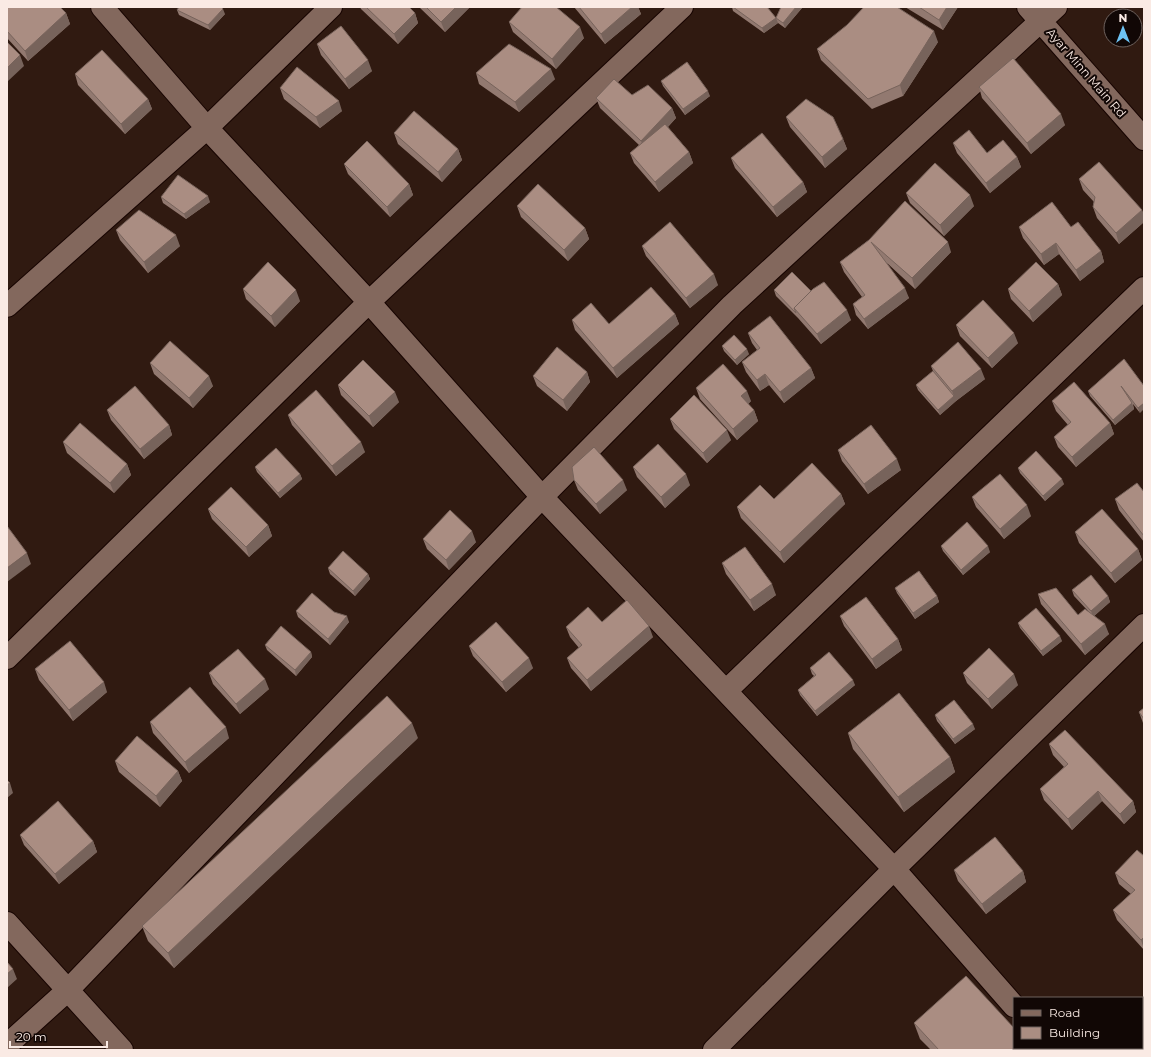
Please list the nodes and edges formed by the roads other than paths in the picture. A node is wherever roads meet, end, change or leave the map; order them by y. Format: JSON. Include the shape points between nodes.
{"nodes":[{"id":1,"x":102,"y":7,"type":"edge"},
{"id":2,"x":331,"y":7,"type":"edge"},
{"id":3,"x":682,"y":7,"type":"edge"},
{"id":4,"x":1042,"y":12,"type":"edge"},
{"id":5,"x":207,"y":128,"type":"junction"},
{"id":6,"x":1144,"y":139,"type":"edge"},
{"id":7,"x":1144,"y":288,"type":"edge"},
{"id":8,"x":369,"y":302,"type":"junction"},
{"id":9,"x":7,"y":306,"type":"edge"},
{"id":10,"x":542,"y":497,"type":"junction"},
{"id":11,"x":1144,"y":625,"type":"edge"},
{"id":12,"x":7,"y":658,"type":"edge"},
{"id":13,"x":726,"y":691,"type":"junction"},
{"id":14,"x":894,"y":869,"type":"junction"},
{"id":15,"x":7,"y":923,"type":"edge"},
{"id":16,"x":68,"y":990,"type":"junction"},
{"id":17,"x":1013,"y":1005,"type":"edge"},
{"id":18,"x":7,"y":1045,"type":"edge"},
{"id":19,"x":122,"y":1050,"type":"edge"},
{"id":20,"x":714,"y":1050,"type":"edge"}],
"edges":[{"from":1,"to":5,"type":"street"},
{"from":2,"to":5,"type":"street"},
{"from":3,"to":8,"type":"street"},
{"from":4,"to":6,"type":"street","name":"Ayar Minn Main Rd"},
{"from":4,"to":10,"type":"street","via":[[732,305]]},
{"from":5,"to":8,"type":"street"},
{"from":5,"to":9,"type":"street"},
{"from":7,"to":13,"type":"street"},
{"from":8,"to":10,"type":"street"},
{"from":8,"to":12,"type":"street"},
{"from":10,"to":13,"type":"street"},
{"from":10,"to":16,"type":"street"},
{"from":11,"to":14,"type":"street"},
{"from":13,"to":14,"type":"street"},
{"from":14,"to":17,"type":"street"},
{"from":14,"to":20,"type":"street"},
{"from":15,"to":16,"type":"street"},
{"from":16,"to":18,"type":"street"},
{"from":16,"to":19,"type":"street"}]}
